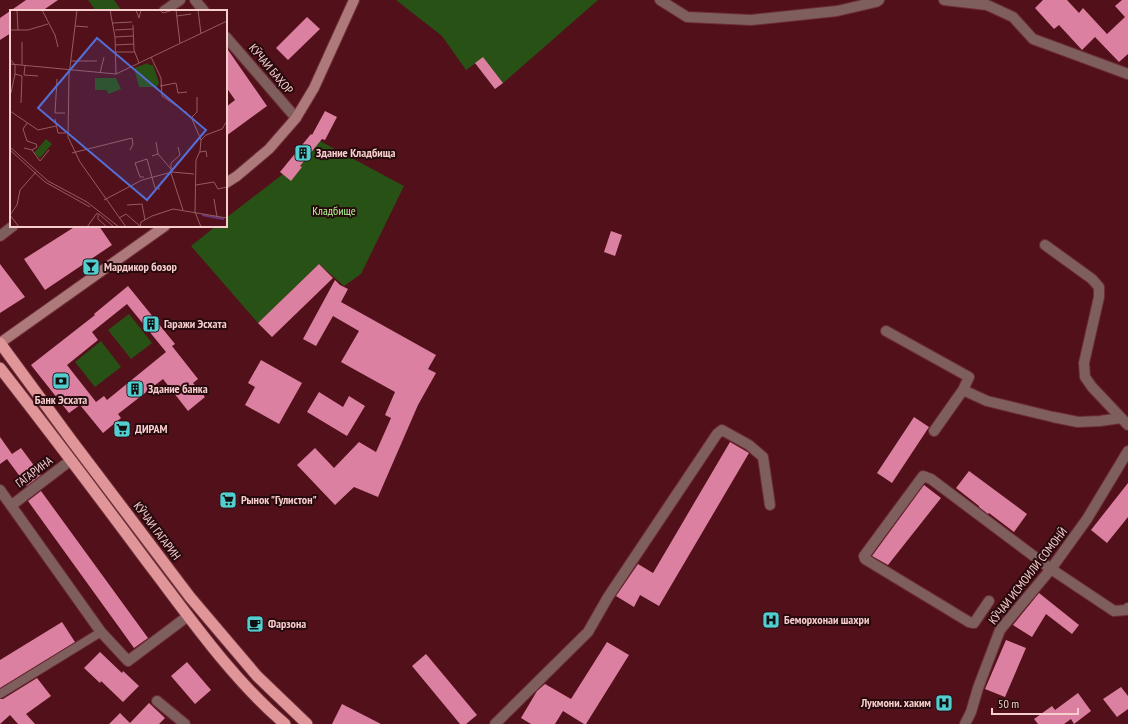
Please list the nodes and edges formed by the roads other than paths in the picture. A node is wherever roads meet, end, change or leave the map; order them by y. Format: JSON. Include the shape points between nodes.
{"nodes":[{"id":1,"x":180,"y":0,"type":"edge"},
{"id":2,"x":195,"y":0,"type":"edge"},
{"id":3,"x":354,"y":0,"type":"edge"},
{"id":4,"x":660,"y":0,"type":"edge"},
{"id":5,"x":879,"y":0,"type":"edge"},
{"id":6,"x":944,"y":0,"type":"edge"},
{"id":7,"x":974,"y":2,"type":"edge"},
{"id":8,"x":165,"y":10,"type":"edge"},
{"id":9,"x":203,"y":10,"type":"edge"},
{"id":10,"x":227,"y":38,"type":"edge"},
{"id":11,"x":1128,"y":74,"type":"edge"},
{"id":12,"x":296,"y":118,"type":"junction"},
{"id":13,"x":227,"y":183,"type":"edge"},
{"id":14,"x":12,"y":227,"type":"edge"},
{"id":15,"x":164,"y":227,"type":"edge"},
{"id":16,"x":0,"y":236,"type":"edge"},
{"id":17,"x":1045,"y":245,"type":"dead end"},
{"id":18,"x":886,"y":330,"type":"dead end"},
{"id":19,"x":0,"y":343,"type":"edge"},
{"id":20,"x":0,"y":368,"type":"edge"},
{"id":21,"x":963,"y":390,"type":"junction"},
{"id":22,"x":1125,"y":422,"type":"edge"},
{"id":23,"x":934,"y":431,"type":"dead end"},
{"id":24,"x":1128,"y":452,"type":"edge"},
{"id":25,"x":71,"y":460,"type":"junction"},
{"id":26,"x":0,"y":490,"type":"edge"},
{"id":27,"x":12,"y":505,"type":"junction"},
{"id":28,"x":770,"y":505,"type":"dead end"},
{"id":29,"x":1051,"y":569,"type":"junction"},
{"id":30,"x":989,"y":600,"type":"dead end"},
{"id":31,"x":1128,"y":608,"type":"edge"},
{"id":32,"x":188,"y":616,"type":"junction"},
{"id":33,"x":101,"y":632,"type":"junction"},
{"id":34,"x":0,"y":694,"type":"edge"},
{"id":35,"x":157,"y":701,"type":"dead end"},
{"id":36,"x":186,"y":724,"type":"edge"},
{"id":37,"x":285,"y":724,"type":"edge"},
{"id":38,"x":307,"y":724,"type":"edge"},
{"id":39,"x":495,"y":724,"type":"edge"},
{"id":40,"x":965,"y":724,"type":"edge"}],
"edges":[{"from":1,"to":8,"type":"street"},
{"from":2,"to":9,"type":"street"},
{"from":3,"to":12,"type":"main road","via":[[314,88]]},
{"from":4,"to":5,"type":"street","via":[[687,17],[751,20],[837,11]]},
{"from":6,"to":7,"type":"street"},
{"from":7,"to":11,"type":"street","via":[[1013,17],[1033,39]]},
{"from":10,"to":12,"type":"street","name":"КӮЧАИ БАҲОР"},
{"from":12,"to":13,"type":"main road","via":[[269,149]]},
{"from":14,"to":16,"type":"street"},
{"from":15,"to":19,"type":"main road"},
{"from":17,"to":22,"type":"street","via":[[1092,279],[1099,288],[1084,363],[1085,377]]},
{"from":18,"to":21,"type":"street","via":[[968,377]]},
{"from":19,"to":38,"type":"highway","name":"КӮЧАИ ГАГАРИН","via":[[190,597],[257,676]]},
{"from":20,"to":25,"type":"highway"},
{"from":21,"to":22,"type":"street","via":[[987,401],[1078,422]]},
{"from":21,"to":23,"type":"street"},
{"from":24,"to":29,"type":"street","name":"КӮЧАИ ИСМОИЛИ СОМОНӢ","via":[[1088,519]]},
{"from":25,"to":27,"type":"street","name":"ГАГАРИНА"},
{"from":25,"to":32,"type":"highway"},
{"from":26,"to":27,"type":"street"},
{"from":27,"to":33,"type":"street"},
{"from":28,"to":39,"type":"street","via":[[763,457],[749,445],[722,430],[621,577],[588,632]]},
{"from":29,"to":30,"type":"street","via":[[931,479],[923,476],[864,556],[865,559],[969,622],[974,623]]},
{"from":29,"to":31,"type":"street","via":[[1114,611]]},
{"from":29,"to":40,"type":"street","name":"КӮЧАИ ИСМОИЛИ СОМОНӢ","via":[[1000,630]]},
{"from":32,"to":33,"type":"street","via":[[128,661]]},
{"from":32,"to":37,"type":"highway","via":[[238,678]]},
{"from":33,"to":34,"type":"street"},
{"from":35,"to":36,"type":"street"}]}
